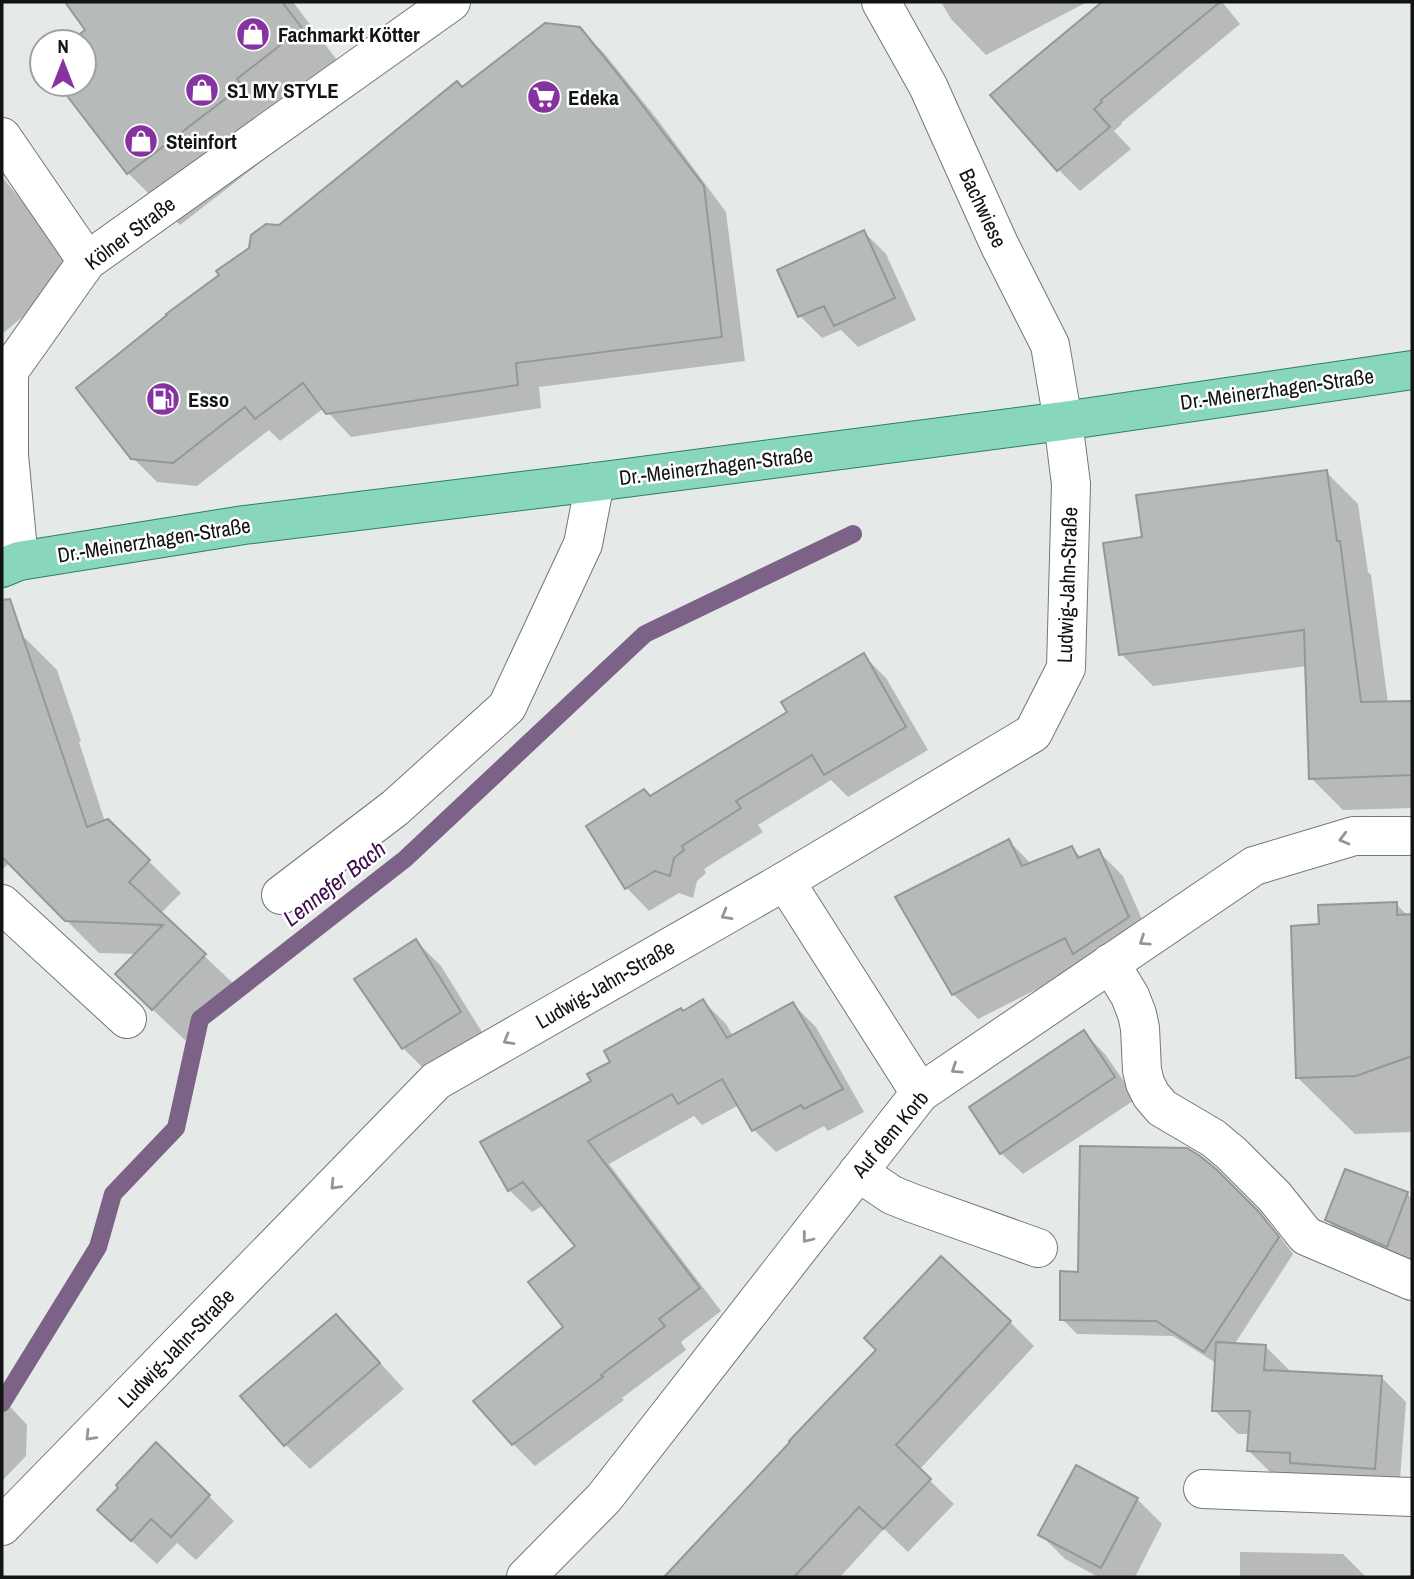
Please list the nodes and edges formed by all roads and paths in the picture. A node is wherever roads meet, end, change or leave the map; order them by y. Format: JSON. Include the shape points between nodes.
{"nodes":[{"id":1,"x":451,"y":2,"type":"edge"},
{"id":2,"x":881,"y":2,"type":"edge"},
{"id":3,"x":2,"y":137,"type":"edge"},
{"id":4,"x":88,"y":261,"type":"junction"},
{"id":5,"x":1412,"y":370,"type":"edge"},
{"id":6,"x":1063,"y":421,"type":"junction"},
{"id":7,"x":595,"y":482,"type":"junction"},
{"id":8,"x":10,"y":564,"type":"edge"},
{"id":9,"x":1412,"y":835,"type":"edge"},
{"id":10,"x":785,"y":881,"type":"junction"},
{"id":11,"x":281,"y":895,"type":"dead end"},
{"id":12,"x":2,"y":904,"type":"edge"},
{"id":13,"x":1111,"y":963,"type":"junction"},
{"id":14,"x":127,"y":1019,"type":"dead end"},
{"id":15,"x":920,"y":1093,"type":"junction"},
{"id":16,"x":858,"y":1172,"type":"junction"},
{"id":17,"x":1038,"y":1248,"type":"dead end"},
{"id":18,"x":1412,"y":1281,"type":"edge"},
{"id":19,"x":1203,"y":1489,"type":"dead end"},
{"id":20,"x":1412,"y":1497,"type":"edge"},
{"id":21,"x":2,"y":1526,"type":"edge"},
{"id":22,"x":526,"y":1577,"type":"edge"}],
"edges":[{"from":1,"to":4,"type":"street","name":"Kölner Straße"},
{"from":2,"to":6,"type":"street","name":"Bachwiese","via":[[928,86],[1050,345]]},
{"from":3,"to":4,"type":"street"},
{"from":4,"to":8,"type":"street","name":"Kölner Straße","via":[[9,371]]},
{"from":5,"to":6,"type":"main road","name":"Dr.-Meinerzhagen-Straße"},
{"from":6,"to":7,"type":"main road","name":"Dr.-Meinerzhagen-Straße"},
{"from":6,"to":10,"type":"street","name":"Ludwig-Jahn-Straße","via":[[1071,485],[1066,668],[1034,733]]},
{"from":7,"to":8,"type":"main road","name":"Dr.-Meinerzhagen-Straße","via":[[244,525]]},
{"from":7,"to":11,"type":"street","via":[[583,544],[507,707],[396,808]]},
{"from":9,"to":13,"type":"street","name":"Auf dem Korb","one_way":true,"via":[[1354,836],[1254,866]]},
{"from":10,"to":15,"type":"street"},
{"from":10,"to":21,"type":"street","name":"Ludwig-Jahn-Straße","one_way":true,"via":[[436,1081]]},
{"from":12,"to":14,"type":"street"},
{"from":13,"to":15,"type":"street","name":"Auf dem Korb","one_way":true},
{"from":13,"to":18,"type":"street","via":[[1137,1014],[1145,1083],[1163,1108],[1231,1153],[1306,1236]]},
{"from":15,"to":16,"type":"street","name":"Auf dem Korb"},
{"from":16,"to":17,"type":"street","via":[[892,1195]]},
{"from":16,"to":22,"type":"street","name":"Auf dem Korb","one_way":true,"via":[[604,1498]]},
{"from":19,"to":20,"type":"street"}]}
